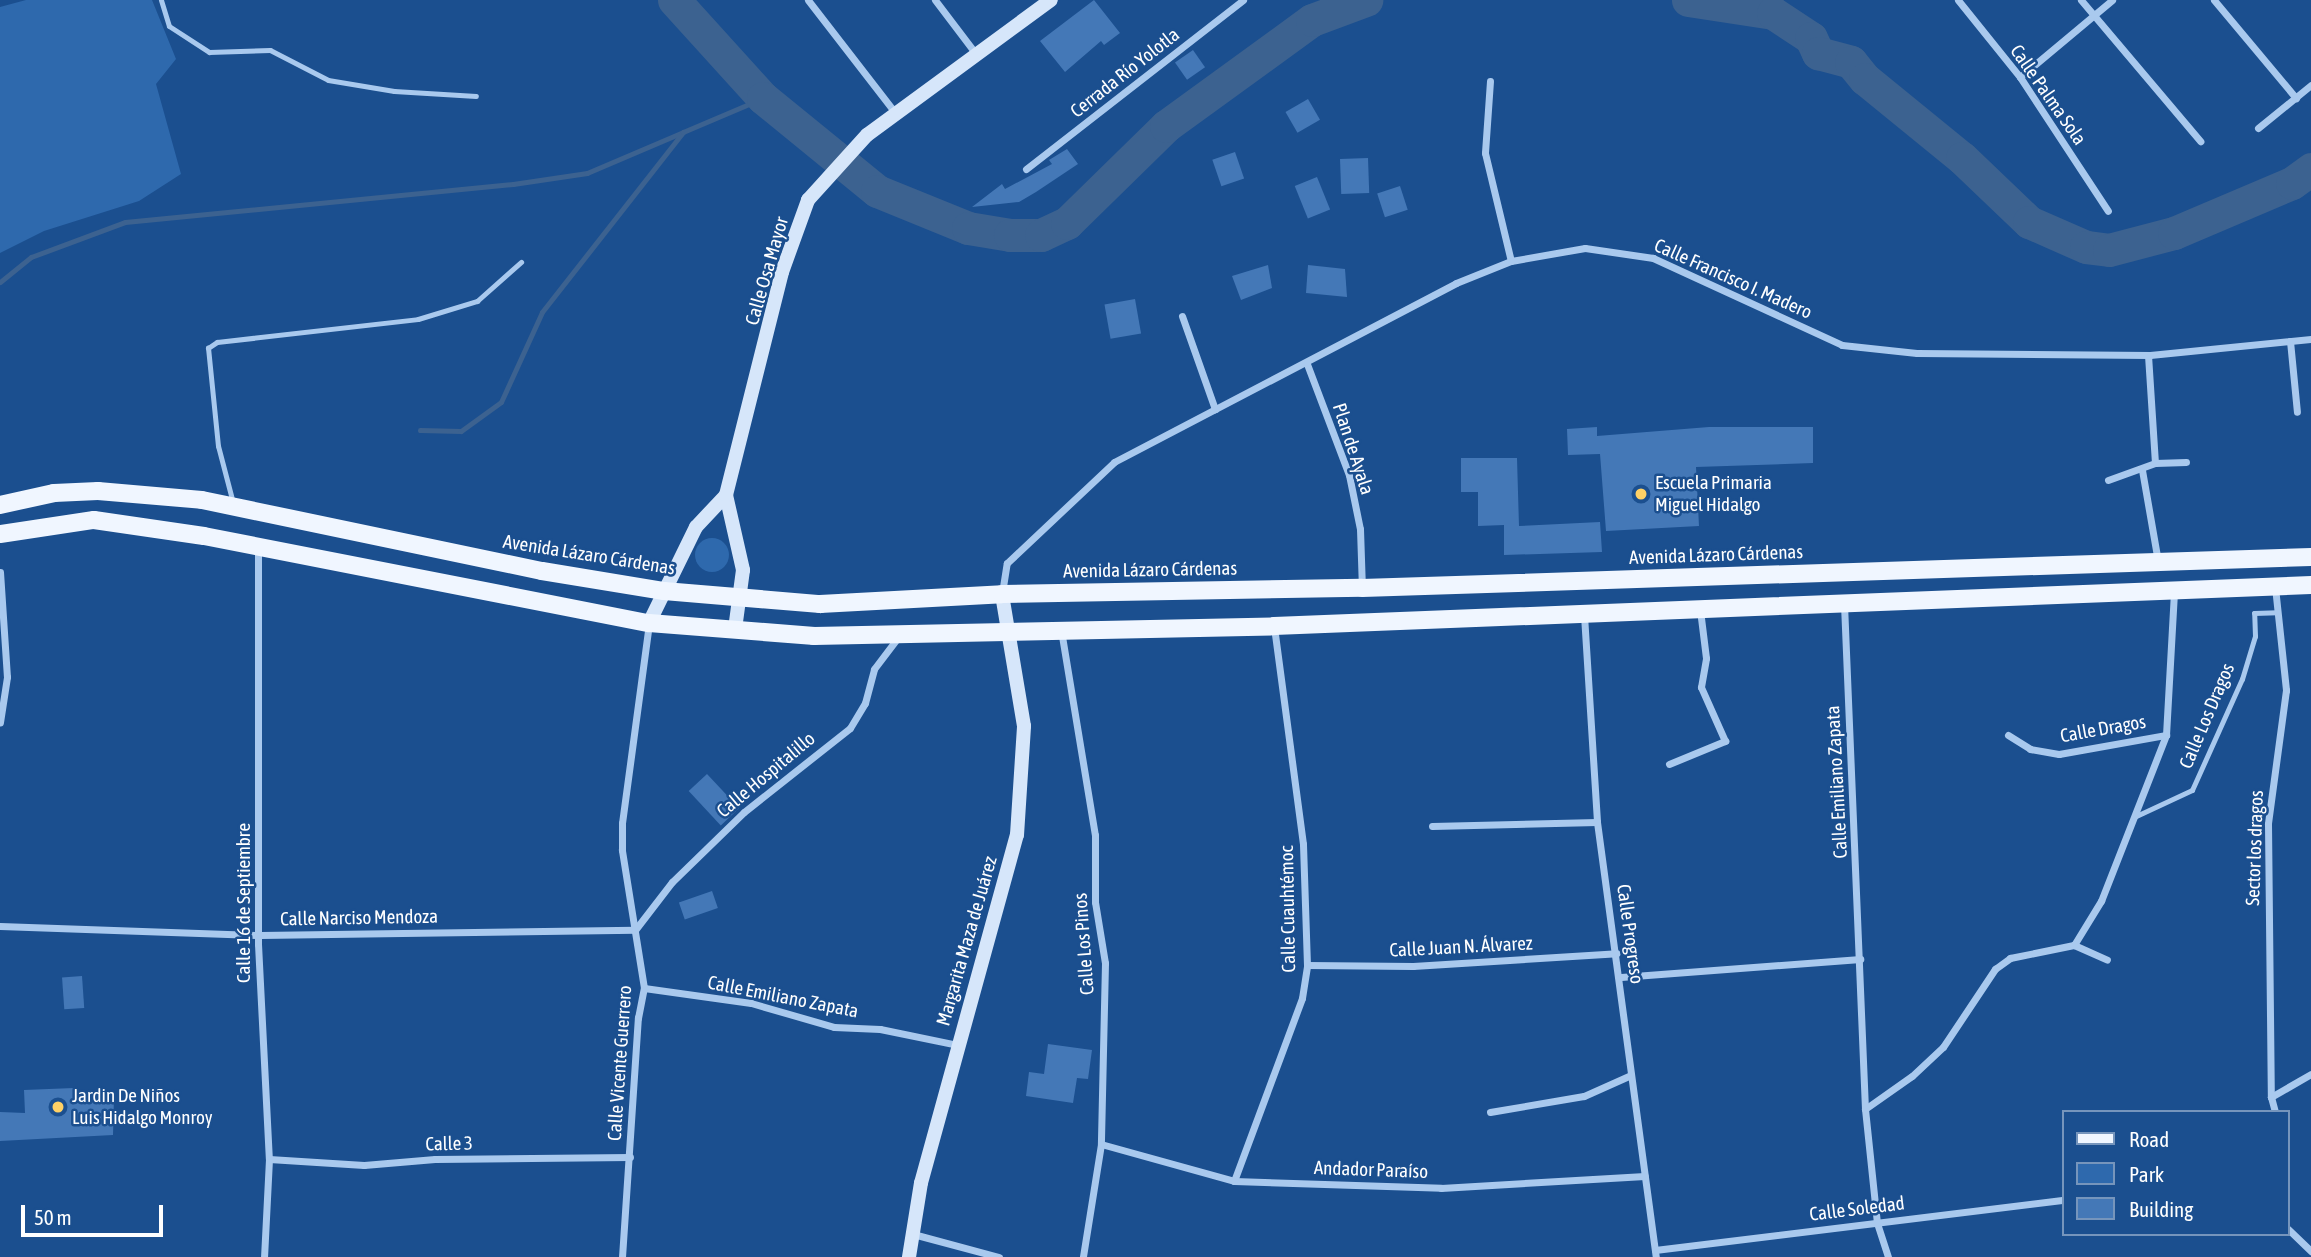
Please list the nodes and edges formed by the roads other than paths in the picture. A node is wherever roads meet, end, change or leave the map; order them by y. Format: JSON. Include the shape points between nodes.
{"nodes":[{"id":1,"x":161,"y":0,"type":"edge"},
{"id":2,"x":808,"y":0,"type":"edge"},
{"id":3,"x":934,"y":0,"type":"edge"},
{"id":4,"x":1051,"y":0,"type":"edge"},
{"id":5,"x":1243,"y":0,"type":"edge"},
{"id":6,"x":1958,"y":0,"type":"edge"},
{"id":7,"x":2081,"y":0,"type":"edge"},
{"id":8,"x":2112,"y":0,"type":"edge"},
{"id":9,"x":2214,"y":0,"type":"edge"},
{"id":10,"x":2095,"y":15,"type":"junction"},
{"id":11,"x":976,"y":54,"type":"junction"},
{"id":12,"x":2020,"y":77,"type":"junction"},
{"id":13,"x":1490,"y":81,"type":"dead end"},
{"id":14,"x":2311,"y":85,"type":"edge"},
{"id":15,"x":476,"y":96,"type":"dead end"},
{"id":16,"x":2296,"y":98,"type":"junction"},
{"id":17,"x":896,"y":114,"type":"junction"},
{"id":18,"x":2258,"y":128,"type":"dead end"},
{"id":19,"x":2200,"y":141,"type":"dead end"},
{"id":20,"x":1026,"y":169,"type":"dead end"},
{"id":21,"x":2108,"y":211,"type":"dead end"},
{"id":22,"x":1511,"y":261,"type":"junction"},
{"id":23,"x":521,"y":262,"type":"dead end"},
{"id":24,"x":1182,"y":316,"type":"dead end"},
{"id":25,"x":2311,"y":340,"type":"edge"},
{"id":26,"x":2290,"y":341,"type":"junction"},
{"id":27,"x":2148,"y":355,"type":"junction"},
{"id":28,"x":1307,"y":364,"type":"junction"},
{"id":29,"x":1215,"y":410,"type":"junction"},
{"id":30,"x":2297,"y":412,"type":"dead end"},
{"id":31,"x":2186,"y":462,"type":"dead end"},
{"id":32,"x":2155,"y":463,"type":"junction"},
{"id":33,"x":2142,"y":470,"type":"junction"},
{"id":34,"x":2108,"y":480,"type":"dead end"},
{"id":35,"x":726,"y":495,"type":"junction"},
{"id":36,"x":0,"y":505,"type":"edge"},
{"id":37,"x":234,"y":507,"type":"junction"},
{"id":38,"x":0,"y":534,"type":"edge"},
{"id":39,"x":258,"y":549,"type":"junction"},
{"id":40,"x":2311,"y":557,"type":"edge"},
{"id":41,"x":2158,"y":562,"type":"junction"},
{"id":42,"x":0,"y":572,"type":"edge"},
{"id":43,"x":2311,"y":585,"type":"edge"},
{"id":44,"x":2274,"y":586,"type":"junction"},
{"id":45,"x":1362,"y":588,"type":"junction"},
{"id":46,"x":664,"y":591,"type":"junction"},
{"id":47,"x":2174,"y":591,"type":"junction"},
{"id":48,"x":1002,"y":594,"type":"junction"},
{"id":49,"x":741,"y":596,"type":"junction"},
{"id":50,"x":1844,"y":603,"type":"junction"},
{"id":51,"x":1700,"y":610,"type":"junction"},
{"id":52,"x":2277,"y":612,"type":"junction"},
{"id":53,"x":1584,"y":615,"type":"junction"},
{"id":54,"x":649,"y":623,"type":"junction"},
{"id":55,"x":1274,"y":626,"type":"junction"},
{"id":56,"x":735,"y":629,"type":"junction"},
{"id":57,"x":1061,"y":629,"type":"junction"},
{"id":58,"x":1010,"y":631,"type":"junction"},
{"id":59,"x":899,"y":635,"type":"junction"},
{"id":60,"x":0,"y":722,"type":"edge"},
{"id":61,"x":2166,"y":734,"type":"junction"},
{"id":62,"x":2008,"y":736,"type":"dead end"},
{"id":63,"x":1670,"y":764,"type":"dead end"},
{"id":64,"x":2134,"y":817,"type":"junction"},
{"id":65,"x":1597,"y":822,"type":"junction"},
{"id":66,"x":1432,"y":826,"type":"dead end"},
{"id":67,"x":0,"y":926,"type":"edge"},
{"id":68,"x":635,"y":930,"type":"junction"},
{"id":69,"x":260,"y":935,"type":"junction"},
{"id":70,"x":2074,"y":945,"type":"junction"},
{"id":71,"x":1617,"y":953,"type":"junction"},
{"id":72,"x":1860,"y":959,"type":"junction"},
{"id":73,"x":2107,"y":960,"type":"dead end"},
{"id":74,"x":1307,"y":965,"type":"junction"},
{"id":75,"x":1621,"y":977,"type":"junction"},
{"id":76,"x":644,"y":988,"type":"junction"},
{"id":77,"x":958,"y":1045,"type":"junction"},
{"id":78,"x":2311,"y":1074,"type":"edge"},
{"id":79,"x":1629,"y":1076,"type":"junction"},
{"id":80,"x":2271,"y":1097,"type":"junction"},
{"id":81,"x":1865,"y":1109,"type":"junction"},
{"id":82,"x":2274,"y":1110,"type":"edge"},
{"id":83,"x":1490,"y":1112,"type":"dead end"},
{"id":84,"x":1101,"y":1144,"type":"junction"},
{"id":85,"x":629,"y":1157,"type":"junction"},
{"id":86,"x":269,"y":1159,"type":"junction"},
{"id":87,"x":1645,"y":1176,"type":"junction"},
{"id":88,"x":1234,"y":1181,"type":"junction"},
{"id":89,"x":2062,"y":1200,"type":"dead end"},
{"id":90,"x":1877,"y":1223,"type":"junction"},
{"id":91,"x":2290,"y":1231,"type":"edge"},
{"id":92,"x":913,"y":1234,"type":"junction"},
{"id":93,"x":2311,"y":1251,"type":"edge"},
{"id":94,"x":1656,"y":1253,"type":"edge"},
{"id":95,"x":264,"y":1257,"type":"edge"},
{"id":96,"x":622,"y":1257,"type":"edge"},
{"id":97,"x":909,"y":1257,"type":"edge"},
{"id":98,"x":999,"y":1257,"type":"edge"},
{"id":99,"x":1083,"y":1257,"type":"edge"},
{"id":100,"x":1888,"y":1257,"type":"edge"}],
"edges":[{"from":1,"to":15,"type":"lane","via":[[169,26],[209,52],[270,50],[328,80],[394,91]]},
{"from":2,"to":17,"type":"street"},
{"from":3,"to":11,"type":"street"},
{"from":4,"to":11,"type":"main road","name":"Calle Osa Mayor"},
{"from":5,"to":20,"type":"street","name":"Cerrada Río Yolotla"},
{"from":6,"to":12,"type":"street","name":"Calle Palma Sola"},
{"from":7,"to":10,"type":"street"},
{"from":8,"to":10,"type":"street"},
{"from":9,"to":16,"type":"street"},
{"from":10,"to":12,"type":"street"},
{"from":10,"to":19,"type":"street"},
{"from":11,"to":17,"type":"main road","name":"Calle Osa Mayor"},
{"from":12,"to":21,"type":"street","name":"Calle Palma Sola"},
{"from":13,"to":22,"type":"street","via":[[1485,153]]},
{"from":14,"to":16,"type":"street"},
{"from":16,"to":18,"type":"street"},
{"from":17,"to":35,"type":"main road","name":"Calle Osa Mayor","via":[[867,135],[808,200],[782,272]]},
{"from":22,"to":27,"type":"street","name":"Calle Francisco I. Madero","via":[[1585,248],[1653,258],[1842,345],[1917,353]]},
{"from":22,"to":28,"type":"street","name":"Calle Francisco I. Madero","via":[[1456,283]]},
{"from":23,"to":37,"type":"lane","via":[[477,301],[418,319],[217,342],[208,348],[218,446]]},
{"from":24,"to":29,"type":"street"},
{"from":25,"to":26,"type":"street","name":"Calle Francisco I. Madero"},
{"from":26,"to":27,"type":"street","name":"Calle Francisco I. Madero"},
{"from":26,"to":30,"type":"street"},
{"from":27,"to":32,"type":"street"},
{"from":28,"to":29,"type":"street","name":"Calle Francisco I. Madero"},
{"from":28,"to":45,"type":"street","name":"Plan de Ayala","via":[[1349,475],[1360,529]]},
{"from":29,"to":48,"type":"street","name":"Calle Francisco I. Madero","via":[[1114,462],[1007,564]]},
{"from":31,"to":32,"type":"street"},
{"from":32,"to":33,"type":"street"},
{"from":33,"to":34,"type":"street"},
{"from":33,"to":41,"type":"street"},
{"from":35,"to":46,"type":"main road","name":"Calle Osa Mayor","via":[[696,527]]},
{"from":35,"to":49,"type":"main road","name":"Calle Osa Mayor","via":[[743,570]]},
{"from":36,"to":37,"type":"main road","name":"Avenida Lázaro Cárdenas","via":[[99,491]]},
{"from":37,"to":46,"type":"main road","name":"Avenida Lázaro Cárdenas","via":[[542,571]]},
{"from":38,"to":39,"type":"main road","via":[[94,520]]},
{"from":39,"to":54,"type":"main road"},
{"from":39,"to":69,"type":"street","name":"Calle 16 de Septiembre"},
{"from":40,"to":41,"type":"main road","name":"Avenida Lázaro Cárdenas"},
{"from":41,"to":45,"type":"main road","name":"Avenida Lázaro Cárdenas"},
{"from":42,"to":60,"type":"street","via":[[7,677]]},
{"from":43,"to":44,"type":"main road"},
{"from":44,"to":47,"type":"main road"},
{"from":44,"to":52,"type":"street","name":"Sector los dragos"},
{"from":45,"to":48,"type":"main road","name":"Avenida Lázaro Cárdenas"},
{"from":46,"to":49,"type":"main road","name":"Avenida Lázaro Cárdenas"},
{"from":46,"to":54,"type":"main road","name":"Calle Osa Mayor"},
{"from":47,"to":50,"type":"main road"},
{"from":47,"to":61,"type":"street","name":"Calle Los Dragos"},
{"from":48,"to":49,"type":"main road","name":"Avenida Lázaro Cárdenas","via":[[820,604]]},
{"from":48,"to":58,"type":"main road","name":"Margarita Maza de Juárez"},
{"from":49,"to":56,"type":"main road","name":"Calle Osa Mayor"},
{"from":50,"to":51,"type":"main road"},
{"from":50,"to":72,"type":"street","name":"Calle Emiliano Zapata"},
{"from":51,"to":53,"type":"main road"},
{"from":51,"to":63,"type":"street","via":[[1706,658],[1701,687],[1725,741]]},
{"from":52,"to":64,"type":"lane","name":"Calle Los Dragos","via":[[2254,613],[2255,636],[2242,679],[2192,790]]},
{"from":52,"to":80,"type":"street","name":"Sector los dragos","via":[[2286,690],[2268,824]]},
{"from":53,"to":55,"type":"main road"},
{"from":53,"to":65,"type":"street","name":"Calle Progreso"},
{"from":54,"to":56,"type":"main road"},
{"from":54,"to":68,"type":"street","name":"Calle Vicente Guerrero","via":[[622,823]]},
{"from":55,"to":57,"type":"main road"},
{"from":55,"to":74,"type":"street","name":"Calle Cuauhtémoc","via":[[1303,844]]},
{"from":56,"to":59,"type":"main road","via":[[814,636]]},
{"from":57,"to":58,"type":"main road"},
{"from":57,"to":84,"type":"street","name":"Calle Los Pinos","via":[[1095,835],[1095,902],[1105,963]]},
{"from":58,"to":59,"type":"main road"},
{"from":58,"to":77,"type":"main road","name":"Margarita Maza de Juárez","via":[[1024,726],[1017,835]]},
{"from":59,"to":68,"type":"street","name":"Calle Hospitalillo","via":[[874,669],[865,703],[850,728],[744,812],[672,882]]},
{"from":61,"to":62,"type":"street","name":"Calle Dragos","via":[[2059,754],[2030,749]]},
{"from":61,"to":64,"type":"street","name":"Calle Los Dragos"},
{"from":64,"to":70,"type":"street","name":"Calle Los Dragos","via":[[2101,901]]},
{"from":65,"to":66,"type":"street"},
{"from":65,"to":71,"type":"street","name":"Calle Progreso"},
{"from":67,"to":69,"type":"street","name":"Calle Narciso Mendoza"},
{"from":68,"to":69,"type":"street","name":"Calle Narciso Mendoza"},
{"from":68,"to":76,"type":"street","name":"Calle Vicente Guerrero"},
{"from":69,"to":86,"type":"street","name":"Calle 16 de Septiembre"},
{"from":70,"to":73,"type":"street"},
{"from":70,"to":81,"type":"street","via":[[2010,958],[1994,969],[1943,1047]]},
{"from":71,"to":74,"type":"street","name":"Calle Juan N. Álvarez","via":[[1413,966]]},
{"from":71,"to":75,"type":"street","name":"Calle Progreso"},
{"from":72,"to":75,"type":"street"},
{"from":72,"to":81,"type":"street","name":"Calle Emiliano Zapata"},
{"from":74,"to":88,"type":"street","name":"Calle Cuauhtémoc","via":[[1302,998]]},
{"from":75,"to":79,"type":"street","name":"Calle Progreso"},
{"from":76,"to":77,"type":"street","name":"Calle Emiliano Zapata","via":[[751,1003],[834,1027],[880,1029]]},
{"from":76,"to":85,"type":"street","name":"Calle Vicente Guerrero"},
{"from":77,"to":92,"type":"main road","name":"Margarita Maza de Juárez","via":[[921,1183]]},
{"from":78,"to":80,"type":"street"},
{"from":79,"to":83,"type":"street","via":[[1584,1096]]},
{"from":79,"to":87,"type":"street","name":"Calle Progreso"},
{"from":80,"to":82,"type":"street","name":"Sector los dragos"},
{"from":81,"to":90,"type":"street","name":"Calle Emiliano Zapata"},
{"from":84,"to":88,"type":"street","name":"Andador Paraíso"},
{"from":84,"to":99,"type":"street","name":"Calle Los Pinos"},
{"from":85,"to":86,"type":"street","name":"Calle 3","via":[[435,1159],[364,1165]]},
{"from":85,"to":96,"type":"street","name":"Calle Vicente Guerrero"},
{"from":86,"to":95,"type":"street","name":"Calle 16 de Septiembre"},
{"from":87,"to":88,"type":"street","name":"Andador Paraíso","via":[[1441,1188]]},
{"from":87,"to":94,"type":"street","name":"Calle Progreso"},
{"from":89,"to":90,"type":"street","name":"Calle Soledad"},
{"from":90,"to":94,"type":"street","name":"Calle Soledad"},
{"from":90,"to":100,"type":"street","name":"Calle Emiliano Zapata"},
{"from":91,"to":93,"type":"street"},
{"from":92,"to":97,"type":"main road","name":"Margarita Maza de Juárez"},
{"from":92,"to":98,"type":"street"}]}
